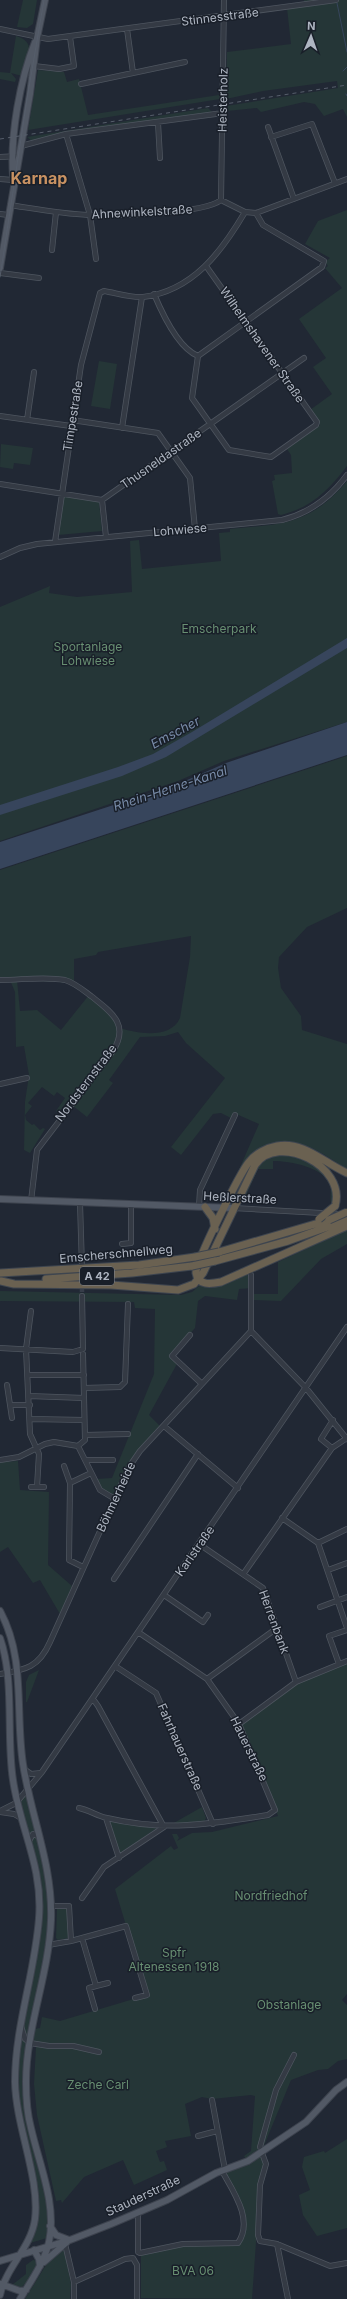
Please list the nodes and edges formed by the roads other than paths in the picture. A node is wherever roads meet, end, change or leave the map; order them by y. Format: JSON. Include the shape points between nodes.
{"nodes":[{"id":1,"x":41,"y":0,"type":"edge"},
{"id":2,"x":45,"y":0,"type":"edge"},
{"id":3,"x":224,"y":0,"type":"edge"},
{"id":4,"x":336,"y":0,"type":"edge"},
{"id":5,"x":224,"y":16,"type":"junction"},
{"id":6,"x":40,"y":18,"type":"junction"},
{"id":7,"x":0,"y":29,"type":"edge"},
{"id":8,"x":127,"y":29,"type":"junction"},
{"id":9,"x":70,"y":37,"type":"junction"},
{"id":10,"x":37,"y":38,"type":"junction"},
{"id":11,"x":185,"y":62,"type":"dead end"},
{"id":12,"x":34,"y":66,"type":"junction"},
{"id":13,"x":133,"y":73,"type":"junction"},
{"id":14,"x":80,"y":84,"type":"dead end"},
{"id":15,"x":223,"y":113,"type":"junction"},
{"id":16,"x":158,"y":123,"type":"junction"},
{"id":17,"x":268,"y":127,"type":"dead end"},
{"id":18,"x":66,"y":134,"type":"junction"},
{"id":19,"x":271,"y":137,"type":"junction"},
{"id":20,"x":22,"y":146,"type":"junction"},
{"id":21,"x":12,"y":156,"type":"junction"},
{"id":22,"x":19,"y":156,"type":"junction"},
{"id":23,"x":0,"y":157,"type":"edge"},
{"id":24,"x":160,"y":158,"type":"dead end"},
{"id":25,"x":0,"y":179,"type":"edge"},
{"id":26,"x":347,"y":179,"type":"edge"},
{"id":27,"x":13,"y":180,"type":"junction"},
{"id":28,"x":335,"y":184,"type":"junction"},
{"id":29,"x":294,"y":199,"type":"junction"},
{"id":30,"x":221,"y":200,"type":"junction"},
{"id":31,"x":10,"y":205,"type":"junction"},
{"id":32,"x":56,"y":212,"type":"junction"},
{"id":33,"x":245,"y":212,"type":"junction"},
{"id":34,"x":256,"y":213,"type":"junction"},
{"id":35,"x":0,"y":214,"type":"edge"},
{"id":36,"x":8,"y":215,"type":"junction"},
{"id":37,"x":90,"y":215,"type":"junction"},
{"id":38,"x":52,"y":250,"type":"dead end"},
{"id":39,"x":96,"y":259,"type":"dead end"},
{"id":40,"x":206,"y":266,"type":"junction"},
{"id":41,"x":0,"y":268,"type":"edge"},
{"id":42,"x":0,"y":272,"type":"edge"},
{"id":43,"x":39,"y":278,"type":"dead end"},
{"id":44,"x":154,"y":294,"type":"junction"},
{"id":45,"x":142,"y":297,"type":"junction"},
{"id":46,"x":246,"y":321,"type":"junction"},
{"id":47,"x":198,"y":356,"type":"junction"},
{"id":48,"x":304,"y":358,"type":"dead end"},
{"id":49,"x":34,"y":372,"type":"dead end"},
{"id":50,"x":282,"y":373,"type":"junction"},
{"id":51,"x":0,"y":416,"type":"edge"},
{"id":52,"x":27,"y":420,"type":"junction"},
{"id":53,"x":72,"y":420,"type":"junction"},
{"id":54,"x":210,"y":424,"type":"junction"},
{"id":55,"x":71,"y":426,"type":"junction"},
{"id":56,"x":122,"y":428,"type":"junction"},
{"id":57,"x":171,"y":451,"type":"junction"},
{"id":58,"x":347,"y":475,"type":"edge"},
{"id":59,"x":0,"y":484,"type":"edge"},
{"id":60,"x":61,"y":493,"type":"junction"},
{"id":61,"x":102,"y":500,"type":"junction"},
{"id":62,"x":195,"y":529,"type":"junction"},
{"id":63,"x":106,"y":537,"type":"junction"},
{"id":64,"x":55,"y":542,"type":"junction"},
{"id":65,"x":0,"y":557,"type":"edge"},
{"id":66,"x":0,"y":980,"type":"edge"},
{"id":67,"x":27,"y":1078,"type":"dead end"},
{"id":68,"x":0,"y":1084,"type":"edge"},
{"id":69,"x":235,"y":1115,"type":"dead end"},
{"id":70,"x":347,"y":1173,"type":"edge"},
{"id":71,"x":0,"y":1199,"type":"edge"},
{"id":72,"x":32,"y":1201,"type":"junction"},
{"id":73,"x":80,"y":1202,"type":"junction"},
{"id":74,"x":131,"y":1204,"type":"junction"},
{"id":75,"x":202,"y":1207,"type":"junction"},
{"id":76,"x":224,"y":1208,"type":"junction"},
{"id":77,"x":233,"y":1208,"type":"junction"},
{"id":78,"x":347,"y":1213,"type":"edge"},
{"id":79,"x":347,"y":1220,"type":"edge"},
{"id":80,"x":347,"y":1226,"type":"edge"},
{"id":81,"x":215,"y":1229,"type":"junction"},
{"id":82,"x":275,"y":1237,"type":"junction"},
{"id":83,"x":122,"y":1244,"type":"dead end"},
{"id":84,"x":82,"y":1268,"type":"tunnel mouth"},
{"id":85,"x":0,"y":1273,"type":"edge"},
{"id":86,"x":251,"y":1275,"type":"dead end"},
{"id":87,"x":199,"y":1279,"type":"junction"},
{"id":88,"x":1,"y":1281,"type":"edge"},
{"id":89,"x":82,"y":1296,"type":"tunnel mouth"},
{"id":90,"x":128,"y":1304,"type":"dead end"},
{"id":91,"x":31,"y":1311,"type":"dead end"},
{"id":92,"x":347,"y":1327,"type":"edge"},
{"id":93,"x":251,"y":1331,"type":"junction"},
{"id":94,"x":190,"y":1335,"type":"dead end"},
{"id":95,"x":0,"y":1348,"type":"edge"},
{"id":96,"x":26,"y":1349,"type":"junction"},
{"id":97,"x":83,"y":1352,"type":"junction"},
{"id":98,"x":28,"y":1375,"type":"junction"},
{"id":99,"x":84,"y":1376,"type":"junction"},
{"id":100,"x":202,"y":1384,"type":"junction"},
{"id":101,"x":7,"y":1385,"type":"dead end"},
{"id":102,"x":84,"y":1388,"type":"junction"},
{"id":103,"x":306,"y":1388,"type":"junction"},
{"id":104,"x":29,"y":1396,"type":"junction"},
{"id":105,"x":84,"y":1398,"type":"junction"},
{"id":106,"x":10,"y":1405,"type":"junction"},
{"id":107,"x":30,"y":1406,"type":"junction"},
{"id":108,"x":12,"y":1418,"type":"dead end"},
{"id":109,"x":31,"y":1419,"type":"junction"},
{"id":110,"x":84,"y":1420,"type":"junction"},
{"id":111,"x":333,"y":1420,"type":"junction"},
{"id":112,"x":164,"y":1426,"type":"junction"},
{"id":113,"x":128,"y":1434,"type":"dead end"},
{"id":114,"x":85,"y":1435,"type":"junction"},
{"id":115,"x":347,"y":1439,"type":"edge"},
{"id":116,"x":78,"y":1446,"type":"junction"},
{"id":117,"x":332,"y":1448,"type":"junction"},
{"id":118,"x":35,"y":1449,"type":"junction"},
{"id":119,"x":198,"y":1454,"type":"junction"},
{"id":120,"x":0,"y":1460,"type":"edge"},
{"id":121,"x":86,"y":1460,"type":"junction"},
{"id":122,"x":113,"y":1460,"type":"dead end"},
{"id":123,"x":64,"y":1466,"type":"dead end"},
{"id":124,"x":91,"y":1473,"type":"junction"},
{"id":125,"x":70,"y":1483,"type":"junction"},
{"id":126,"x":31,"y":1487,"type":"dead end"},
{"id":127,"x":38,"y":1487,"type":"junction"},
{"id":128,"x":44,"y":1487,"type":"dead end"},
{"id":129,"x":238,"y":1488,"type":"junction"},
{"id":130,"x":115,"y":1499,"type":"junction"},
{"id":131,"x":282,"y":1518,"type":"junction"},
{"id":132,"x":347,"y":1529,"type":"edge"},
{"id":133,"x":318,"y":1542,"type":"junction"},
{"id":134,"x":199,"y":1544,"type":"junction"},
{"id":135,"x":347,"y":1563,"type":"edge"},
{"id":136,"x":83,"y":1567,"type":"junction"},
{"id":137,"x":328,"y":1570,"type":"junction"},
{"id":138,"x":244,"y":1573,"type":"junction"},
{"id":139,"x":114,"y":1579,"type":"dead end"},
{"id":140,"x":164,"y":1595,"type":"junction"},
{"id":141,"x":347,"y":1597,"type":"edge"},
{"id":142,"x":338,"y":1600,"type":"junction"},
{"id":143,"x":320,"y":1607,"type":"dead end"},
{"id":144,"x":0,"y":1611,"type":"edge"},
{"id":145,"x":208,"y":1615,"type":"dead end"},
{"id":146,"x":277,"y":1628,"type":"junction"},
{"id":147,"x":347,"y":1628,"type":"edge"},
{"id":148,"x":138,"y":1632,"type":"junction"},
{"id":149,"x":0,"y":1638,"type":"edge"},
{"id":150,"x":4,"y":1654,"type":"junction"},
{"id":151,"x":0,"y":1660,"type":"edge"},
{"id":152,"x":347,"y":1661,"type":"edge"},
{"id":153,"x":339,"y":1664,"type":"junction"},
{"id":154,"x":115,"y":1666,"type":"junction"},
{"id":155,"x":18,"y":1670,"type":"junction"},
{"id":156,"x":3,"y":1674,"type":"edge"},
{"id":157,"x":207,"y":1679,"type":"junction"},
{"id":158,"x":296,"y":1682,"type":"junction"},
{"id":159,"x":93,"y":1699,"type":"junction"},
{"id":160,"x":239,"y":1724,"type":"junction"},
{"id":161,"x":24,"y":1768,"type":"junction"},
{"id":162,"x":40,"y":1773,"type":"junction"},
{"id":163,"x":27,"y":1790,"type":"junction"},
{"id":164,"x":16,"y":1803,"type":"junction"},
{"id":165,"x":79,"y":1808,"type":"dead end"},
{"id":166,"x":0,"y":1812,"type":"edge"},
{"id":167,"x":21,"y":1818,"type":"junction"},
{"id":168,"x":106,"y":1818,"type":"junction"},
{"id":169,"x":213,"y":1824,"type":"junction"},
{"id":170,"x":164,"y":1827,"type":"junction"},
{"id":171,"x":40,"y":1837,"type":"junction"},
{"id":172,"x":28,"y":1840,"type":"junction"},
{"id":173,"x":119,"y":1858,"type":"junction"},
{"id":174,"x":82,"y":1898,"type":"dead end"},
{"id":175,"x":51,"y":1906,"type":"junction"},
{"id":176,"x":82,"y":1938,"type":"junction"},
{"id":177,"x":71,"y":1941,"type":"junction"},
{"id":178,"x":48,"y":1945,"type":"junction"},
{"id":179,"x":108,"y":1983,"type":"dead end"},
{"id":180,"x":96,"y":1986,"type":"junction"},
{"id":181,"x":135,"y":1998,"type":"dead end"},
{"id":182,"x":95,"y":2009,"type":"dead end"},
{"id":183,"x":21,"y":2023,"type":"junction"},
{"id":184,"x":33,"y":2024,"type":"junction"},
{"id":185,"x":30,"y":2043,"type":"junction"},
{"id":186,"x":99,"y":2052,"type":"dead end"},
{"id":187,"x":294,"y":2055,"type":"dead end"},
{"id":188,"x":347,"y":2082,"type":"edge"},
{"id":189,"x":212,"y":2100,"type":"dead end"},
{"id":190,"x":217,"y":2131,"type":"junction"},
{"id":191,"x":198,"y":2136,"type":"dead end"},
{"id":192,"x":261,"y":2150,"type":"junction"},
{"id":193,"x":224,"y":2171,"type":"junction"},
{"id":194,"x":138,"y":2213,"type":"junction"},
{"id":195,"x":50,"y":2226,"type":"junction"},
{"id":196,"x":68,"y":2242,"type":"junction"},
{"id":197,"x":277,"y":2244,"type":"junction"},
{"id":198,"x":48,"y":2246,"type":"junction"},
{"id":199,"x":34,"y":2250,"type":"junction"},
{"id":200,"x":21,"y":2254,"type":"junction"},
{"id":201,"x":0,"y":2261,"type":"edge"},
{"id":202,"x":347,"y":2263,"type":"edge"},
{"id":203,"x":40,"y":2266,"type":"junction"},
{"id":204,"x":7,"y":2276,"type":"junction"},
{"id":205,"x":74,"y":2282,"type":"junction"},
{"id":206,"x":2,"y":2284,"type":"edge"},
{"id":207,"x":12,"y":2289,"type":"junction"},
{"id":208,"x":26,"y":2290,"type":"junction"},
{"id":209,"x":0,"y":2295,"type":"edge"},
{"id":210,"x":20,"y":2299,"type":"edge"},
{"id":211,"x":74,"y":2299,"type":"edge"},
{"id":212,"x":137,"y":2299,"type":"edge"},
{"id":213,"x":288,"y":2299,"type":"edge"}],
"edges":[{"from":1,"to":6,"type":"main road"},
{"from":2,"to":6,"type":"main road"},
{"from":3,"to":5,"type":"street","name":"Heisterholz"},
{"from":4,"to":5,"type":"street","name":"Stinnesstraße"},
{"from":5,"to":8,"type":"street","name":"Stinnesstraße"},
{"from":5,"to":15,"type":"street","name":"Heisterholz"},
{"from":6,"to":10,"type":"main road"},
{"from":7,"to":10,"type":"street","via":[[13,30]]},
{"from":8,"to":9,"type":"street","name":"Stinnesstraße"},
{"from":8,"to":13,"type":"street"},
{"from":9,"to":10,"type":"street","name":"Stinnesstraße"},
{"from":9,"to":12,"type":"street","via":[[74,66],[59,69]]},
{"from":10,"to":12,"type":"main road"},
{"from":10,"to":21,"type":"main road","via":[[18,106]]},
{"from":11,"to":13,"type":"street"},
{"from":12,"to":20,"type":"main road"},
{"from":13,"to":14,"type":"street"},
{"from":15,"to":16,"type":"street"},
{"from":15,"to":30,"type":"street","name":"Heisterholz"},
{"from":16,"to":18,"type":"street"},
{"from":16,"to":24,"type":"street"},
{"from":17,"to":19,"type":"street"},
{"from":18,"to":20,"type":"street"},
{"from":18,"to":37,"type":"street"},
{"from":19,"to":28,"type":"street","via":[[312,124]]},
{"from":19,"to":29,"type":"street"},
{"from":20,"to":22,"type":"main road"},
{"from":21,"to":22,"type":"street"},
{"from":21,"to":23,"type":"street"},
{"from":21,"to":27,"type":"main road"},
{"from":22,"to":27,"type":"main road"},
{"from":25,"to":27,"type":"street"},
{"from":26,"to":28,"type":"street"},
{"from":27,"to":31,"type":"main road"},
{"from":28,"to":29,"type":"street"},
{"from":29,"to":34,"type":"street"},
{"from":30,"to":33,"type":"street"},
{"from":30,"to":37,"type":"street","name":"Ahnewinkelstraße","via":[[189,210]]},
{"from":31,"to":32,"type":"street","name":"Ahnewinkelstraße"},
{"from":31,"to":36,"type":"main road"},
{"from":32,"to":37,"type":"street","name":"Ahnewinkelstraße"},
{"from":32,"to":38,"type":"street"},
{"from":33,"to":34,"type":"street"},
{"from":33,"to":40,"type":"street","via":[[220,252]]},
{"from":34,"to":46,"type":"street","via":[[262,225],[324,261],[322,267]]},
{"from":35,"to":36,"type":"street"},
{"from":36,"to":41,"type":"main road"},
{"from":37,"to":39,"type":"street"},
{"from":40,"to":44,"type":"street","via":[[182,283]]},
{"from":40,"to":46,"type":"street","name":"Wilhelmshavener Straße"},
{"from":42,"to":43,"type":"street"},
{"from":44,"to":45,"type":"street"},
{"from":44,"to":47,"type":"street","via":[[162,314],[178,337],[190,352]]},
{"from":45,"to":53,"type":"street","name":"Timpestraße","via":[[104,291],[100,293],[81,365]]},
{"from":45,"to":56,"type":"street"},
{"from":46,"to":47,"type":"street"},
{"from":46,"to":50,"type":"street","name":"Wilhelmshavener Straße"},
{"from":47,"to":54,"type":"street","via":[[192,398]]},
{"from":48,"to":50,"type":"street","name":"Thusneldastraße"},
{"from":49,"to":52,"type":"street"},
{"from":50,"to":54,"type":"street","name":"Thusneldastraße"},
{"from":50,"to":54,"type":"street","name":"Wilhelmshavener Straße","via":[[317,424],[283,449],[268,457],[229,450]]},
{"from":51,"to":52,"type":"street"},
{"from":52,"to":55,"type":"street"},
{"from":53,"to":55,"type":"street","name":"Timpestraße"},
{"from":53,"to":56,"type":"street"},
{"from":54,"to":57,"type":"street","name":"Thusneldastraße"},
{"from":55,"to":60,"type":"street","name":"Timpestraße"},
{"from":56,"to":57,"type":"street","via":[[158,433]]},
{"from":57,"to":61,"type":"street","name":"Thusneldastraße"},
{"from":57,"to":62,"type":"street","via":[[190,478]]},
{"from":58,"to":62,"type":"street","name":"Lohwiese","via":[[320,504],[292,518],[276,522]]},
{"from":59,"to":60,"type":"street"},
{"from":60,"to":61,"type":"street"},
{"from":60,"to":64,"type":"street","name":"Timpestraße"},
{"from":61,"to":63,"type":"street"},
{"from":62,"to":63,"type":"street","name":"Lohwiese"},
{"from":63,"to":64,"type":"street","name":"Lohwiese"},
{"from":64,"to":65,"type":"street","name":"Lohwiese","via":[[26,546]]},
{"from":66,"to":72,"type":"street","name":"Nordsternstraße","via":[[54,979],[70,982],[110,1011],[118,1022],[120,1034],[113,1051],[37,1150]]},
{"from":67,"to":68,"type":"street"},
{"from":69,"to":75,"type":"street","via":[[200,1190]]},
{"from":70,"to":76,"type":"highway","via":[[299,1147],[277,1146],[259,1153],[248,1163]]},
{"from":71,"to":72,"type":"main road","name":"Heßlerstraße"},
{"from":72,"to":73,"type":"main road","name":"Heßlerstraße"},
{"from":73,"to":74,"type":"main road","name":"Heßlerstraße"},
{"from":73,"to":84,"type":"street"},
{"from":74,"to":75,"type":"main road","name":"Heßlerstraße"},
{"from":74,"to":83,"type":"street","via":[[131,1243]]},
{"from":75,"to":76,"type":"main road","name":"Heßlerstraße"},
{"from":75,"to":81,"type":"highway","via":[[213,1218]]},
{"from":76,"to":77,"type":"main road","name":"Heßlerstraße"},
{"from":76,"to":81,"type":"highway"},
{"from":77,"to":78,"type":"street","name":"Heßlerstraße"},
{"from":77,"to":82,"type":"highway","bridge":true,"via":[[257,1162],[272,1152],[285,1151],[305,1155],[318,1163],[334,1176],[340,1189],[335,1206],[319,1218],[277,1233]]},
{"from":77,"to":87,"type":"highway"},
{"from":78,"to":82,"type":"highway","name":"Emscherschnellweg","number":"A 42","bridge":true},
{"from":79,"to":88,"type":"highway","name":"Emscherschnellweg","number":"A 42","bridge":true,"via":[[288,1241],[192,1266],[88,1277]]},
{"from":80,"to":87,"type":"highway","via":[[220,1282],[210,1284]]},
{"from":81,"to":87,"type":"highway","via":[[196,1270]]},
{"from":82,"to":85,"type":"highway","name":"Emscherschnellweg","number":"A 42","bridge":true,"via":[[195,1257],[139,1265]]},
{"from":86,"to":93,"type":"street"},
{"from":87,"to":88,"type":"highway","via":[[189,1287],[178,1290],[111,1285],[14,1284]]},
{"from":89,"to":97,"type":"street"},
{"from":90,"to":102,"type":"street","via":[[125,1382],[120,1387]]},
{"from":91,"to":96,"type":"street"},
{"from":92,"to":103,"type":"street","name":"Karlstraße"},
{"from":93,"to":100,"type":"street","name":"Böhmerheide"},
{"from":93,"to":103,"type":"street"},
{"from":94,"to":100,"type":"street","via":[[172,1356]]},
{"from":95,"to":96,"type":"street"},
{"from":96,"to":97,"type":"street"},
{"from":96,"to":98,"type":"street"},
{"from":97,"to":99,"type":"street"},
{"from":98,"to":99,"type":"street"},
{"from":98,"to":104,"type":"street"},
{"from":99,"to":102,"type":"street"},
{"from":100,"to":112,"type":"street","name":"Böhmerheide"},
{"from":101,"to":106,"type":"street"},
{"from":102,"to":105,"type":"street"},
{"from":103,"to":111,"type":"street"},
{"from":103,"to":129,"type":"street","name":"Karlstraße"},
{"from":104,"to":105,"type":"street"},
{"from":104,"to":107,"type":"street"},
{"from":105,"to":110,"type":"street"},
{"from":106,"to":107,"type":"street"},
{"from":106,"to":108,"type":"street"},
{"from":107,"to":109,"type":"street"},
{"from":109,"to":110,"type":"street"},
{"from":109,"to":118,"type":"street","via":[[30,1440]]},
{"from":110,"to":114,"type":"street"},
{"from":111,"to":115,"type":"street"},
{"from":111,"to":117,"type":"street","via":[[321,1439]]},
{"from":112,"to":119,"type":"street"},
{"from":112,"to":130,"type":"street","name":"Böhmerheide","via":[[129,1467]]},
{"from":113,"to":114,"type":"street"},
{"from":114,"to":116,"type":"street","via":[[85,1440]]},
{"from":115,"to":117,"type":"street"},
{"from":116,"to":118,"type":"street","via":[[54,1442]]},
{"from":116,"to":121,"type":"street"},
{"from":117,"to":131,"type":"street"},
{"from":118,"to":120,"type":"street","via":[[19,1457]]},
{"from":118,"to":127,"type":"street","via":[[39,1454]]},
{"from":119,"to":129,"type":"street"},
{"from":119,"to":139,"type":"street"},
{"from":121,"to":122,"type":"street"},
{"from":121,"to":124,"type":"street"},
{"from":123,"to":125,"type":"street"},
{"from":124,"to":125,"type":"street"},
{"from":124,"to":130,"type":"street","via":[[100,1490]]},
{"from":125,"to":136,"type":"street","via":[[69,1560]]},
{"from":126,"to":127,"type":"street"},
{"from":127,"to":128,"type":"street"},
{"from":129,"to":134,"type":"street","name":"Karlstraße"},
{"from":130,"to":136,"type":"street","name":"Böhmerheide"},
{"from":131,"to":133,"type":"street"},
{"from":131,"to":138,"type":"street"},
{"from":132,"to":133,"type":"street"},
{"from":133,"to":137,"type":"street"},
{"from":134,"to":138,"type":"street","name":"Herrenbank"},
{"from":134,"to":140,"type":"street","name":"Karlstraße"},
{"from":135,"to":137,"type":"street"},
{"from":136,"to":155,"type":"street","name":"Böhmerheide","via":[[46,1652],[37,1663]]},
{"from":137,"to":142,"type":"street"},
{"from":138,"to":146,"type":"street","name":"Herrenbank","via":[[263,1588]]},
{"from":140,"to":145,"type":"street","via":[[203,1622]]},
{"from":140,"to":148,"type":"street","name":"Karlstraße"},
{"from":141,"to":142,"type":"street"},
{"from":142,"to":143,"type":"street"},
{"from":142,"to":147,"type":"street"},
{"from":144,"to":155,"type":"main road","via":[[11,1634]]},
{"from":146,"to":157,"type":"street"},
{"from":146,"to":158,"type":"street","name":"Herrenbank"},
{"from":147,"to":153,"type":"street","via":[[330,1636]]},
{"from":148,"to":154,"type":"street","name":"Karlstraße"},
{"from":148,"to":157,"type":"street","name":"Hauerstraße"},
{"from":149,"to":150,"type":"main road"},
{"from":150,"to":151,"type":"street"},
{"from":150,"to":156,"type":"main road"},
{"from":152,"to":153,"type":"street"},
{"from":153,"to":158,"type":"street"},
{"from":154,"to":159,"type":"street","name":"Karlstraße"},
{"from":154,"to":169,"type":"street","name":"Fahrhauerstraße","via":[[156,1693]]},
{"from":155,"to":156,"type":"street","name":"Böhmerheide"},
{"from":155,"to":161,"type":"main road"},
{"from":156,"to":164,"type":"main road"},
{"from":157,"to":160,"type":"street","name":"Hauerstraße"},
{"from":158,"to":160,"type":"street"},
{"from":159,"to":162,"type":"street","name":"Karlstraße"},
{"from":159,"to":170,"type":"street"},
{"from":160,"to":169,"type":"street","name":"Hauerstraße","via":[[275,1810],[268,1815]]},
{"from":161,"to":162,"type":"street","via":[[31,1774]]},
{"from":161,"to":163,"type":"main road"},
{"from":162,"to":163,"type":"street","name":"Karlstraße"},
{"from":163,"to":164,"type":"street","name":"Karlstraße"},
{"from":163,"to":171,"type":"main road"},
{"from":164,"to":166,"type":"street","name":"Karlstraße"},
{"from":164,"to":167,"type":"main road"},
{"from":165,"to":168,"type":"street"},
{"from":166,"to":167,"type":"street","name":"Karlstraße"},
{"from":167,"to":172,"type":"main road"},
{"from":168,"to":170,"type":"street"},
{"from":168,"to":173,"type":"street"},
{"from":169,"to":170,"type":"street"},
{"from":170,"to":173,"type":"street"},
{"from":171,"to":172,"type":"street","via":[[34,1834]]},
{"from":171,"to":175,"type":"main road"},
{"from":172,"to":183,"type":"main road","via":[[36,1863],[39,1911]]},
{"from":173,"to":174,"type":"street","via":[[104,1867]]},
{"from":175,"to":177,"type":"street","via":[[69,1906]]},
{"from":175,"to":178,"type":"main road"},
{"from":176,"to":177,"type":"street"},
{"from":176,"to":180,"type":"street"},
{"from":176,"to":181,"type":"street","via":[[126,1926],[146,1995]]},
{"from":177,"to":178,"type":"street"},
{"from":178,"to":184,"type":"main road"},
{"from":179,"to":180,"type":"street"},
{"from":180,"to":182,"type":"street","via":[[89,1988]]},
{"from":183,"to":184,"type":"street","via":[[26,2026]]},
{"from":183,"to":185,"type":"street","via":[[26,2040]]},
{"from":183,"to":200,"type":"main road","via":[[15,2076],[16,2106],[35,2193],[33,2227]]},
{"from":184,"to":185,"type":"main road"},
{"from":185,"to":186,"type":"street","via":[[72,2046]]},
{"from":185,"to":195,"type":"main road","via":[[26,2082],[30,2126],[48,2196]]},
{"from":187,"to":192,"type":"street","via":[[276,2090]]},
{"from":188,"to":192,"type":"main road","name":"Stauderstraße","via":[[306,2122]]},
{"from":189,"to":190,"type":"street"},
{"from":190,"to":191,"type":"street"},
{"from":190,"to":193,"type":"street"},
{"from":192,"to":193,"type":"main road","name":"Stauderstraße"},
{"from":192,"to":197,"type":"street","via":[[266,2164],[260,2185],[258,2237],[262,2242]]},
{"from":193,"to":194,"type":"main road","name":"Stauderstraße"},
{"from":193,"to":194,"type":"street","via":[[242,2209],[241,2235],[238,2243],[183,2244],[139,2253]]},
{"from":194,"to":196,"type":"main road","name":"Stauderstraße"},
{"from":195,"to":196,"type":"main road","via":[[56,2235]]},
{"from":195,"to":198,"type":"main road"},
{"from":196,"to":198,"type":"main road","name":"Stauderstraße"},
{"from":196,"to":203,"type":"main road"},
{"from":196,"to":205,"type":"street"},
{"from":197,"to":202,"type":"street","via":[[330,2266]]},
{"from":197,"to":213,"type":"street"},
{"from":198,"to":199,"type":"main road","name":"Stauderstraße"},
{"from":198,"to":203,"type":"main road"},
{"from":199,"to":200,"type":"main road","name":"Stauderstraße"},
{"from":199,"to":203,"type":"main road"},
{"from":200,"to":201,"type":"main road","name":"Stauderstraße"},
{"from":200,"to":204,"type":"main road"},
{"from":203,"to":208,"type":"main road"},
{"from":204,"to":206,"type":"main road"},
{"from":204,"to":207,"type":"main road"},
{"from":205,"to":211,"type":"street"},
{"from":205,"to":212,"type":"street","via":[[125,2259],[135,2259]]},
{"from":206,"to":207,"type":"main road"},
{"from":206,"to":209,"type":"main road"},
{"from":207,"to":208,"type":"main road"},
{"from":208,"to":210,"type":"main road"}]}
